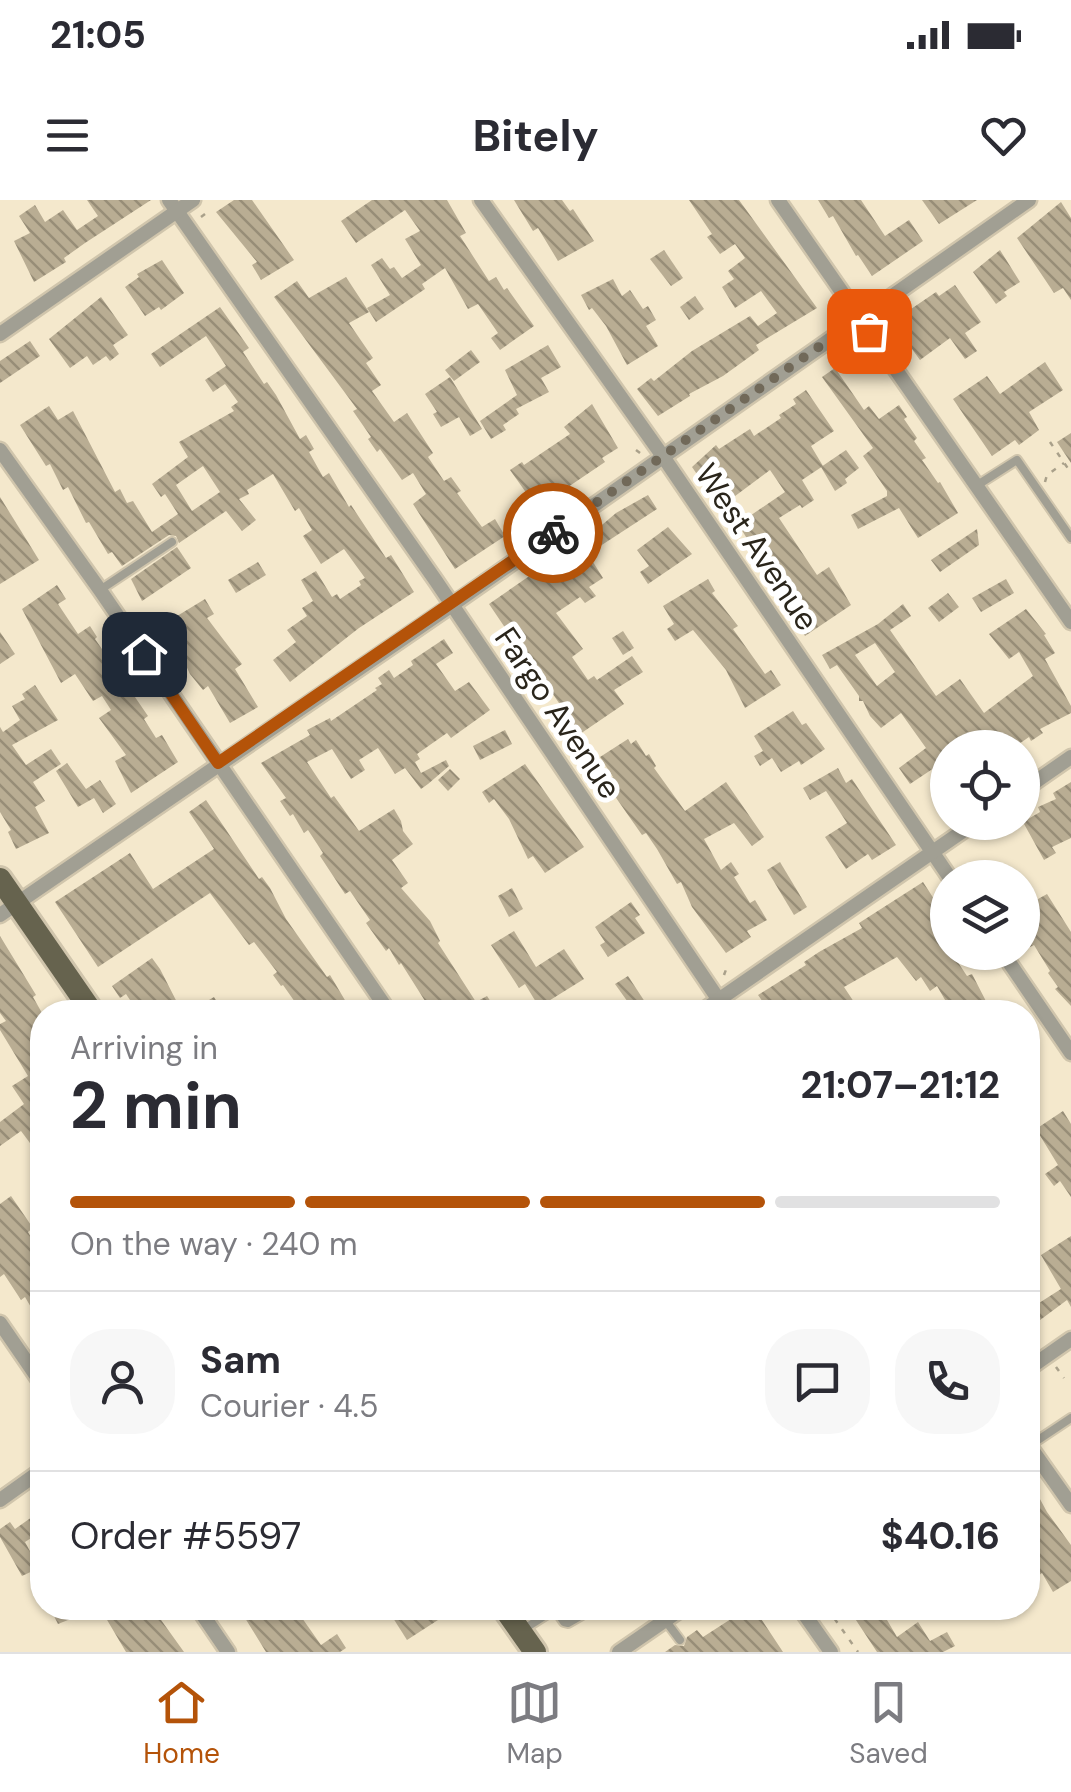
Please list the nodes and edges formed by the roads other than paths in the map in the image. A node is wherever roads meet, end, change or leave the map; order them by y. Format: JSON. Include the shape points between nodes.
{"nodes":[{"id":1,"x":481,"y":200,"type":"edge"},
{"id":2,"x":778,"y":200,"type":"edge"},
{"id":3,"x":1029,"y":200,"type":"edge"},
{"id":4,"x":197,"y":205,"type":"edge"},
{"id":5,"x":173,"y":206,"type":"edge"},
{"id":6,"x":860,"y":318,"type":"junction"},
{"id":7,"x":0,"y":334,"type":"edge"},
{"id":8,"x":0,"y":450,"type":"edge"},
{"id":9,"x":662,"y":455,"type":"junction"},
{"id":10,"x":976,"y":486,"type":"junction"},
{"id":11,"x":1071,"y":538,"type":"edge"},
{"id":12,"x":172,"y":542,"type":"dead end"},
{"id":13,"x":100,"y":590,"type":"junction"},
{"id":14,"x":452,"y":605,"type":"junction"},
{"id":15,"x":1071,"y":622,"type":"edge"},
{"id":16,"x":1071,"y":757,"type":"edge"},
{"id":17,"x":218,"y":763,"type":"junction"},
{"id":18,"x":1040,"y":778,"type":"edge"},
{"id":19,"x":950,"y":840,"type":"edge"},
{"id":20,"x":933,"y":852,"type":"junction"},
{"id":21,"x":938,"y":860,"type":"edge"},
{"id":22,"x":0,"y":878,"type":"edge"},
{"id":23,"x":9,"y":909,"type":"edge"},
{"id":24,"x":1014,"y":970,"type":"edge"},
{"id":25,"x":82,"y":1000,"type":"edge"},
{"id":26,"x":381,"y":1000,"type":"edge"},
{"id":27,"x":719,"y":1000,"type":"edge"},
{"id":28,"x":731,"y":1000,"type":"edge"},
{"id":29,"x":1035,"y":1000,"type":"edge"},
{"id":30,"x":1040,"y":1008,"type":"edge"},
{"id":31,"x":1071,"y":1053,"type":"edge"},
{"id":32,"x":0,"y":1323,"type":"edge"},
{"id":33,"x":1071,"y":1339,"type":"edge"},
{"id":34,"x":1040,"y":1361,"type":"edge"},
{"id":35,"x":30,"y":1367,"type":"edge"},
{"id":36,"x":1071,"y":1418,"type":"edge"},
{"id":37,"x":1040,"y":1437,"type":"edge"},
{"id":38,"x":1040,"y":1462,"type":"edge"},
{"id":39,"x":30,"y":1479,"type":"edge"},
{"id":40,"x":0,"y":1500,"type":"edge"},
{"id":41,"x":1071,"y":1505,"type":"edge"},
{"id":42,"x":206,"y":1620,"type":"edge"},
{"id":43,"x":512,"y":1620,"type":"edge"},
{"id":44,"x":538,"y":1620,"type":"edge"},
{"id":45,"x":664,"y":1620,"type":"joint"},
{"id":46,"x":808,"y":1620,"type":"edge"},
{"id":47,"x":521,"y":1632,"type":"junction"},
{"id":48,"x":680,"y":1640,"type":"dead end"},
{"id":49,"x":228,"y":1652,"type":"edge"},
{"id":50,"x":535,"y":1652,"type":"edge"},
{"id":51,"x":619,"y":1652,"type":"edge"},
{"id":52,"x":830,"y":1652,"type":"edge"}],
"edges":[{"from":1,"to":9,"type":"street","name":"West Avenue"},
{"from":2,"to":6,"type":"street"},
{"from":3,"to":6,"type":"street"},
{"from":4,"to":5,"type":"street"},
{"from":5,"to":7,"type":"street"},
{"from":5,"to":14,"type":"street","name":"Fargo Avenue"},
{"from":6,"to":9,"type":"street"},
{"from":6,"to":10,"type":"street"},
{"from":8,"to":13,"type":"street"},
{"from":9,"to":14,"type":"street"},
{"from":9,"to":20,"type":"street","name":"West Avenue"},
{"from":10,"to":11,"type":"lane","via":[[1017,460]]},
{"from":10,"to":15,"type":"street"},
{"from":12,"to":13,"type":"lane"},
{"from":13,"to":17,"type":"street"},
{"from":14,"to":17,"type":"street"},
{"from":14,"to":27,"type":"street","name":"Fargo Avenue"},
{"from":16,"to":18,"type":"street"},
{"from":17,"to":23,"type":"street"},
{"from":17,"to":26,"type":"street"},
{"from":19,"to":20,"type":"street"},
{"from":20,"to":21,"type":"street","name":"West Avenue"},
{"from":20,"to":28,"type":"street"},
{"from":22,"to":23,"type":"main road"},
{"from":23,"to":25,"type":"main road"},
{"from":24,"to":29,"type":"street"},
{"from":30,"to":31,"type":"street"},
{"from":32,"to":35,"type":"street"},
{"from":33,"to":34,"type":"street"},
{"from":36,"to":37,"type":"lane"},
{"from":38,"to":41,"type":"street"},
{"from":39,"to":40,"type":"street"},
{"from":42,"to":49,"type":"street"},
{"from":43,"to":47,"type":"main road"},
{"from":44,"to":47,"type":"lane"},
{"from":45,"to":48,"type":"lane"},
{"from":45,"to":51,"type":"street"},
{"from":46,"to":52,"type":"street"},
{"from":47,"to":50,"type":"main road"}]}
